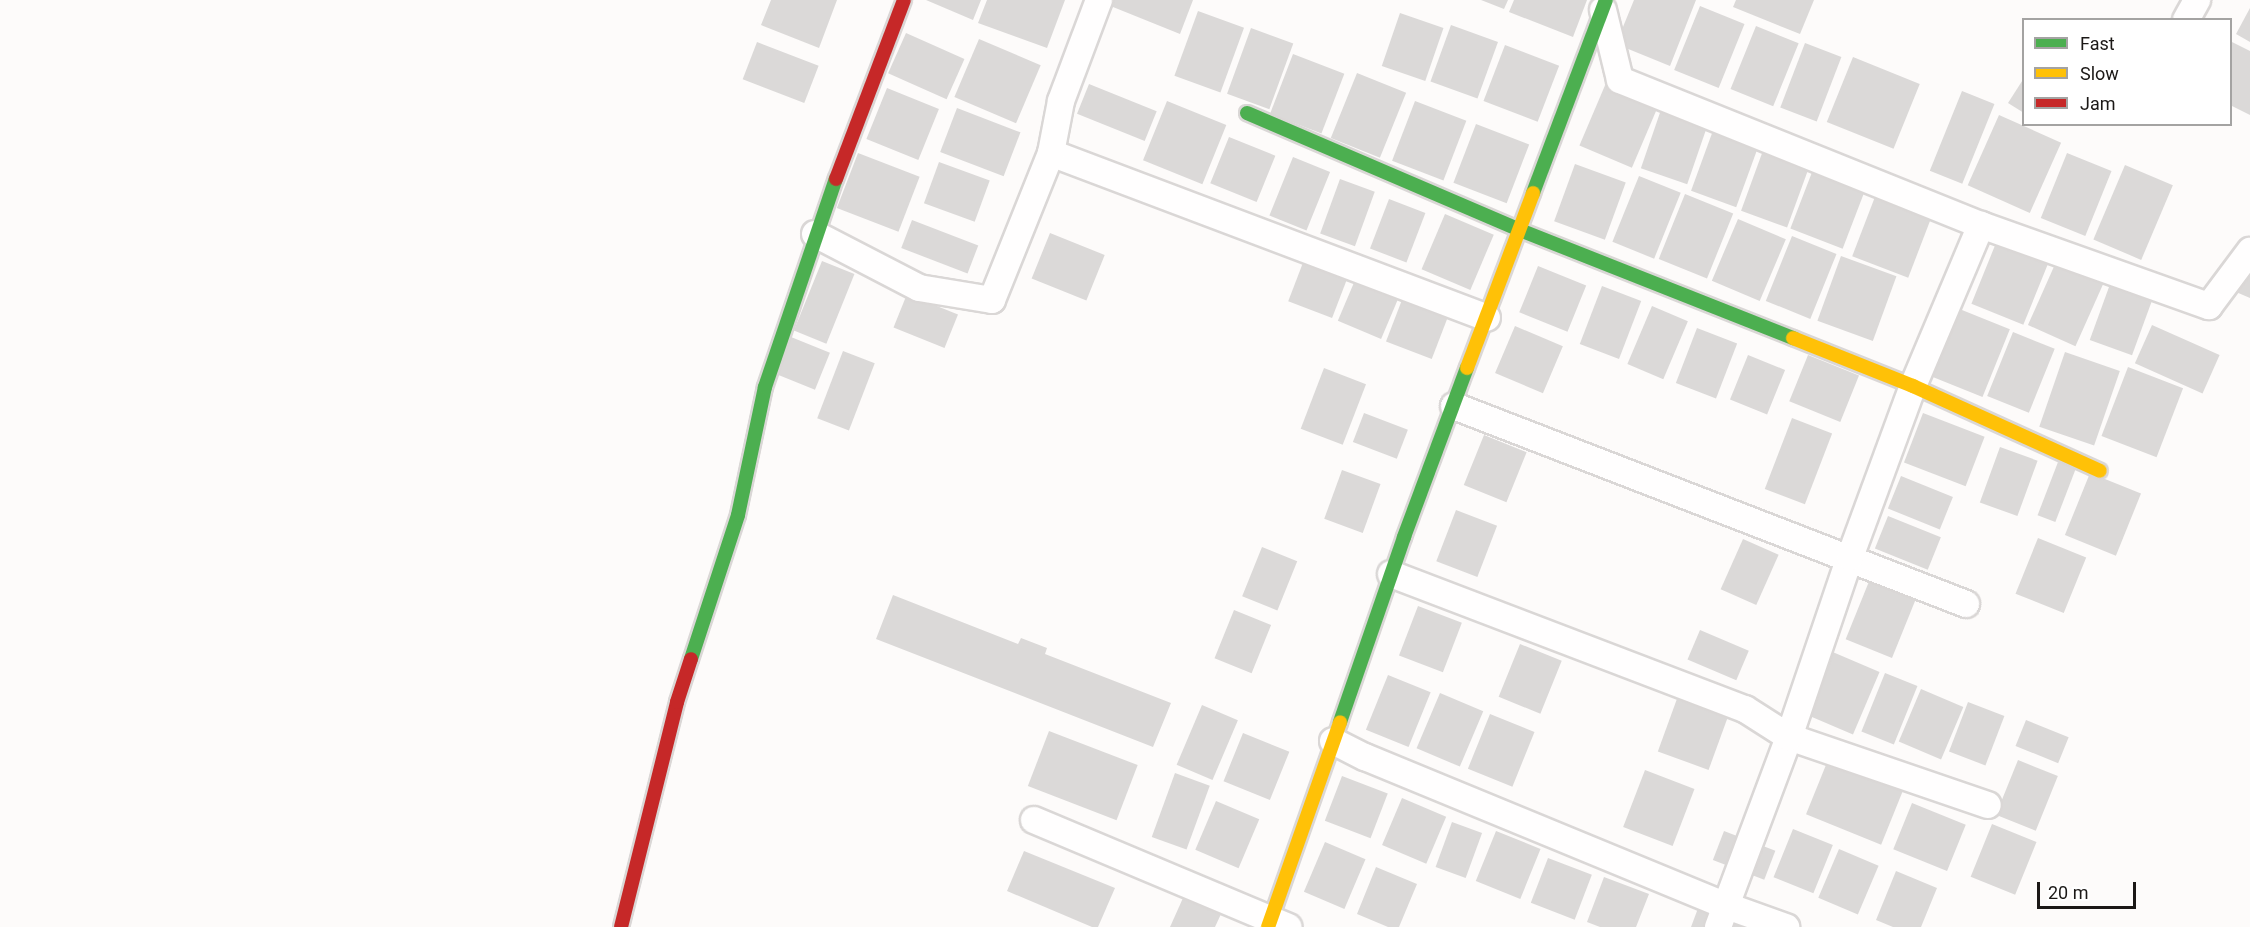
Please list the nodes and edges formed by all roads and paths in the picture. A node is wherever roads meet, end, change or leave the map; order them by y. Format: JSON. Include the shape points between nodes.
{"nodes":[{"id":1,"x":904,"y":0,"type":"edge"},
{"id":2,"x":1099,"y":0,"type":"edge"},
{"id":3,"x":2197,"y":0,"type":"edge"},
{"id":4,"x":1605,"y":5,"type":"edge"},
{"id":5,"x":2187,"y":18,"type":"edge"},
{"id":6,"x":1247,"y":113,"type":"dead end"},
{"id":7,"x":1051,"y":153,"type":"junction"},
{"id":8,"x":1981,"y":225,"type":"junction"},
{"id":9,"x":1520,"y":230,"type":"junction"},
{"id":10,"x":815,"y":234,"type":"junction"},
{"id":11,"x":2250,"y":251,"type":"edge"},
{"id":12,"x":1487,"y":318,"type":"junction"},
{"id":13,"x":1914,"y":386,"type":"junction"},
{"id":14,"x":1454,"y":406,"type":"junction"},
{"id":15,"x":2100,"y":471,"type":"dead end"},
{"id":16,"x":1850,"y":557,"type":"junction"},
{"id":17,"x":1391,"y":574,"type":"junction"},
{"id":18,"x":1966,"y":604,"type":"dead end"},
{"id":19,"x":1789,"y":737,"type":"junction"},
{"id":20,"x":1333,"y":741,"type":"junction"},
{"id":21,"x":1988,"y":806,"type":"dead end"},
{"id":22,"x":1034,"y":819,"type":"dead end"},
{"id":23,"x":1722,"y":916,"type":"edge"},
{"id":24,"x":1276,"y":924,"type":"edge"},
{"id":25,"x":621,"y":927,"type":"edge"},
{"id":26,"x":1786,"y":927,"type":"edge"}],
"edges":[{"from":1,"to":10,"type":"street"},
{"from":2,"to":7,"type":"street","via":[[1061,101]]},
{"from":3,"to":5,"type":"street"},
{"from":4,"to":8,"type":"street","via":[[1620,80]]},
{"from":4,"to":9,"type":"street"},
{"from":6,"to":9,"type":"street"},
{"from":7,"to":10,"type":"street","via":[[992,300],[919,288]]},
{"from":7,"to":12,"type":"street"},
{"from":8,"to":11,"type":"street","via":[[2209,306]]},
{"from":8,"to":13,"type":"street"},
{"from":9,"to":12,"type":"street"},
{"from":9,"to":13,"type":"street"},
{"from":10,"to":25,"type":"street","via":[[765,387],[738,515],[677,702]]},
{"from":12,"to":14,"type":"street"},
{"from":13,"to":15,"type":"street"},
{"from":13,"to":16,"type":"street"},
{"from":14,"to":16,"type":"street"},
{"from":14,"to":17,"type":"street"},
{"from":16,"to":18,"type":"street"},
{"from":16,"to":19,"type":"street"},
{"from":17,"to":19,"type":"street","via":[[1745,709]]},
{"from":17,"to":20,"type":"street"},
{"from":19,"to":21,"type":"street"},
{"from":19,"to":23,"type":"street"},
{"from":20,"to":23,"type":"street"},
{"from":20,"to":24,"type":"street"},
{"from":22,"to":24,"type":"street"},
{"from":23,"to":26,"type":"street"}]}
